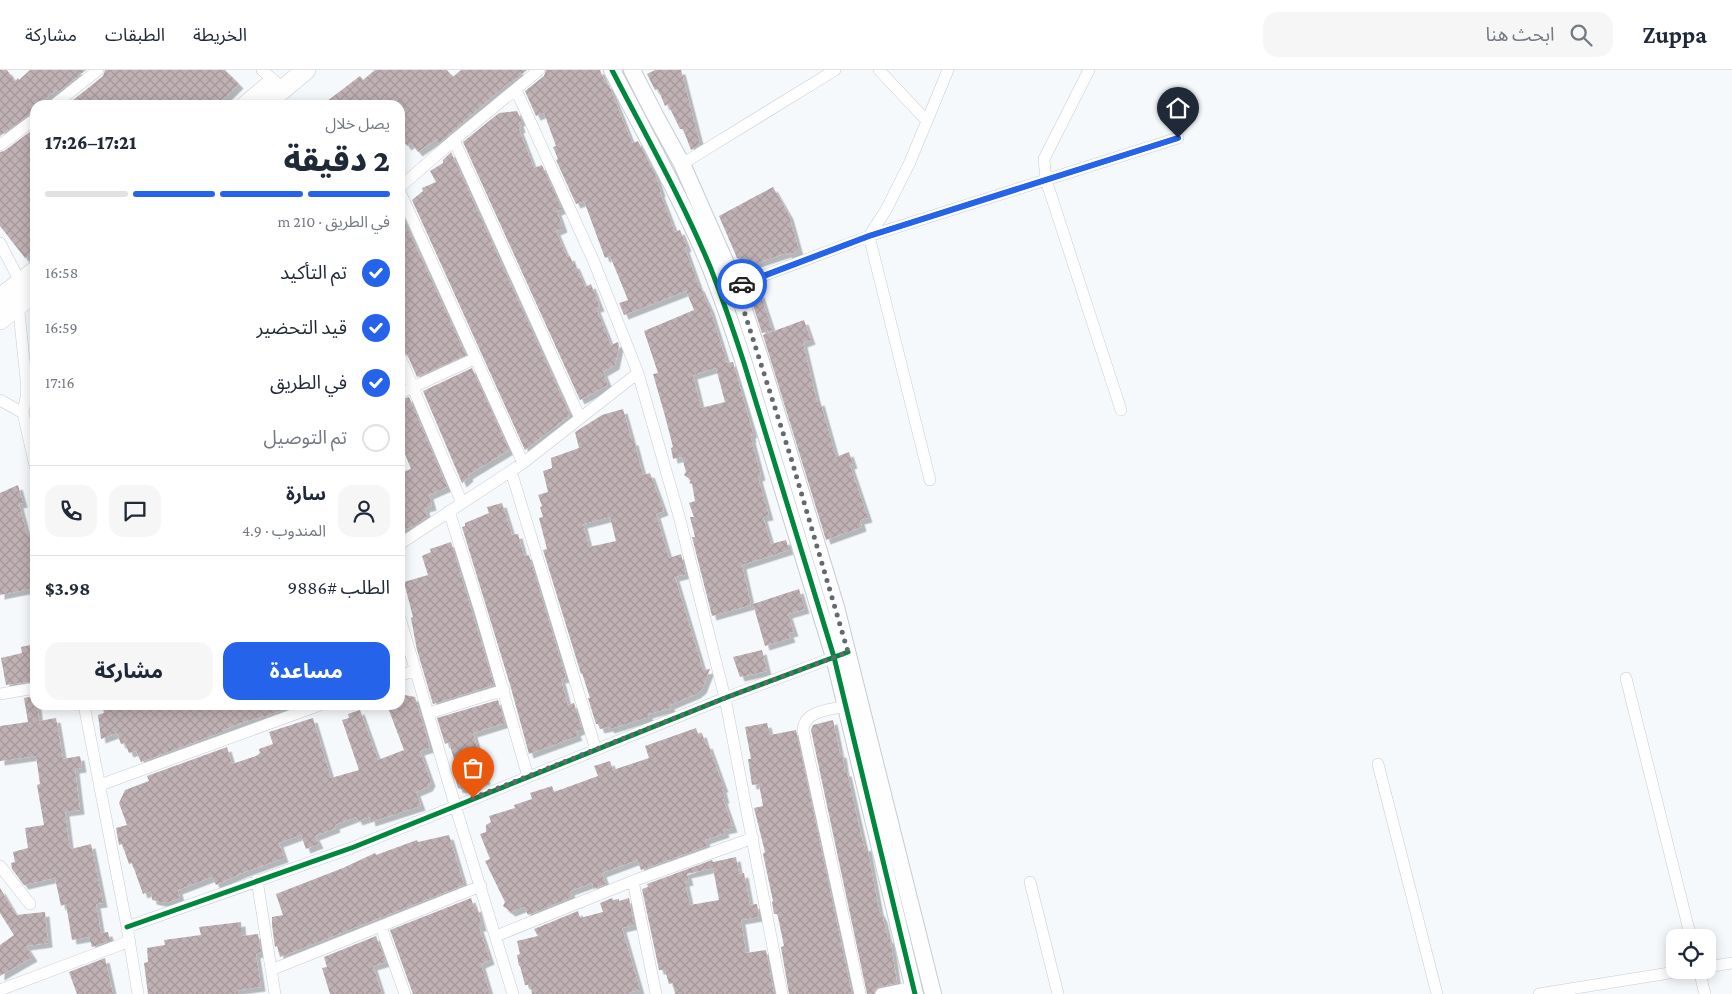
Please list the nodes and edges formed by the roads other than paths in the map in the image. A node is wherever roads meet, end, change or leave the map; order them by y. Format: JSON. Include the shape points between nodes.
{"nodes":[{"id":1,"x":98,"y":70,"type":"edge"},
{"id":2,"x":306,"y":70,"type":"edge"},
{"id":3,"x":539,"y":70,"type":"edge"},
{"id":4,"x":612,"y":70,"type":"edge"},
{"id":5,"x":632,"y":70,"type":"edge"},
{"id":6,"x":835,"y":70,"type":"edge"},
{"id":7,"x":878,"y":70,"type":"edge"},
{"id":8,"x":948,"y":70,"type":"edge"},
{"id":9,"x":1089,"y":70,"type":"edge"},
{"id":10,"x":277,"y":77,"type":"edge"},
{"id":11,"x":516,"y":90,"type":"junction"},
{"id":12,"x":60,"y":100,"type":"edge"},
{"id":13,"x":252,"y":100,"type":"edge"},
{"id":14,"x":266,"y":100,"type":"edge"},
{"id":15,"x":926,"y":120,"type":"junction"},
{"id":16,"x":30,"y":123,"type":"edge"},
{"id":17,"x":1178,"y":138,"type":"dead end"},
{"id":18,"x":454,"y":140,"type":"junction"},
{"id":19,"x":0,"y":145,"type":"edge"},
{"id":20,"x":682,"y":164,"type":"junction"},
{"id":21,"x":1046,"y":180,"type":"junction"},
{"id":22,"x":405,"y":184,"type":"edge"},
{"id":23,"x":405,"y":203,"type":"edge"},
{"id":24,"x":869,"y":236,"type":"junction"},
{"id":25,"x":0,"y":243,"type":"edge"},
{"id":26,"x":736,"y":286,"type":"junction"},
{"id":27,"x":27,"y":288,"type":"edge"},
{"id":28,"x":0,"y":298,"type":"edge"},
{"id":29,"x":18,"y":306,"type":"junction"},
{"id":30,"x":0,"y":320,"type":"edge"},
{"id":31,"x":476,"y":358,"type":"junction"},
{"id":32,"x":405,"y":368,"type":"edge"},
{"id":33,"x":638,"y":373,"type":"junction"},
{"id":34,"x":414,"y":387,"type":"junction"},
{"id":35,"x":405,"y":390,"type":"edge"},
{"id":36,"x":0,"y":400,"type":"edge"},
{"id":37,"x":1122,"y":410,"type":"dead end"},
{"id":38,"x":23,"y":413,"type":"junction"},
{"id":39,"x":580,"y":418,"type":"junction"},
{"id":40,"x":30,"y":444,"type":"edge"},
{"id":41,"x":523,"y":463,"type":"junction"},
{"id":42,"x":512,"y":471,"type":"junction"},
{"id":43,"x":930,"y":480,"type":"dead end"},
{"id":44,"x":462,"y":502,"type":"junction"},
{"id":45,"x":449,"y":511,"type":"junction"},
{"id":46,"x":405,"y":541,"type":"edge"},
{"id":47,"x":405,"y":635,"type":"edge"},
{"id":48,"x":841,"y":654,"type":"junction"},
{"id":49,"x":415,"y":670,"type":"junction"},
{"id":50,"x":405,"y":674,"type":"edge"},
{"id":51,"x":1626,"y":678,"type":"dead end"},
{"id":52,"x":30,"y":689,"type":"edge"},
{"id":53,"x":504,"y":690,"type":"junction"},
{"id":54,"x":0,"y":694,"type":"edge"},
{"id":55,"x":725,"y":698,"type":"junction"},
{"id":56,"x":846,"y":706,"type":"junction"},
{"id":57,"x":85,"y":710,"type":"edge"},
{"id":58,"x":306,"y":710,"type":"edge"},
{"id":59,"x":429,"y":713,"type":"junction"},
{"id":60,"x":596,"y":750,"type":"junction"},
{"id":61,"x":1378,"y":764,"type":"dead end"},
{"id":62,"x":528,"y":777,"type":"junction"},
{"id":63,"x":100,"y":785,"type":"junction"},
{"id":64,"x":455,"y":805,"type":"junction"},
{"id":65,"x":752,"y":838,"type":"junction"},
{"id":66,"x":0,"y":866,"type":"edge"},
{"id":67,"x":257,"y":880,"type":"junction"},
{"id":68,"x":632,"y":881,"type":"junction"},
{"id":69,"x":1030,"y":882,"type":"dead end"},
{"id":70,"x":481,"y":886,"type":"junction"},
{"id":71,"x":30,"y":904,"type":"dead end"},
{"id":72,"x":127,"y":927,"type":"junction"},
{"id":73,"x":381,"y":927,"type":"junction"},
{"id":74,"x":1689,"y":929,"type":"edge"},
{"id":75,"x":496,"y":936,"type":"junction"},
{"id":76,"x":130,"y":941,"type":"junction"},
{"id":77,"x":1732,"y":963,"type":"edge"},
{"id":78,"x":1716,"y":966,"type":"edge"},
{"id":79,"x":271,"y":970,"type":"junction"},
{"id":80,"x":1666,"y":974,"type":"edge"},
{"id":81,"x":1701,"y":979,"type":"edge"},
{"id":82,"x":0,"y":990,"type":"edge"},
{"id":83,"x":915,"y":991,"type":"edge"},
{"id":84,"x":138,"y":994,"type":"edge"},
{"id":85,"x":275,"y":994,"type":"edge"},
{"id":86,"x":405,"y":994,"type":"edge"},
{"id":87,"x":513,"y":994,"type":"edge"},
{"id":88,"x":656,"y":994,"type":"edge"},
{"id":89,"x":782,"y":994,"type":"edge"},
{"id":90,"x":860,"y":994,"type":"edge"},
{"id":91,"x":881,"y":994,"type":"edge"},
{"id":92,"x":933,"y":994,"type":"edge"},
{"id":93,"x":1058,"y":994,"type":"edge"},
{"id":94,"x":1437,"y":994,"type":"edge"},
{"id":95,"x":1539,"y":994,"type":"edge"},
{"id":96,"x":1705,"y":994,"type":"edge"}],
"edges":[{"from":1,"to":12,"type":"street"},
{"from":2,"to":10,"type":"main road"},
{"from":3,"to":11,"type":"street"},
{"from":4,"to":48,"type":"street","via":[[710,268]]},
{"from":5,"to":20,"type":"street"},
{"from":6,"to":20,"type":"street"},
{"from":7,"to":15,"type":"street"},
{"from":8,"to":15,"type":"street"},
{"from":9,"to":21,"type":"street","via":[[1044,158]]},
{"from":10,"to":13,"type":"main road"},
{"from":10,"to":14,"type":"main road"},
{"from":11,"to":18,"type":"street"},
{"from":11,"to":33,"type":"street","via":[[594,262]]},
{"from":15,"to":24,"type":"street","via":[[898,188]]},
{"from":16,"to":19,"type":"street"},
{"from":17,"to":21,"type":"street"},
{"from":18,"to":22,"type":"street"},
{"from":18,"to":39,"type":"street"},
{"from":20,"to":26,"type":"street"},
{"from":21,"to":24,"type":"street"},
{"from":21,"to":37,"type":"street"},
{"from":23,"to":31,"type":"street"},
{"from":24,"to":26,"type":"street"},
{"from":24,"to":43,"type":"street"},
{"from":25,"to":27,"type":"street"},
{"from":26,"to":48,"type":"street","via":[[794,467]]},
{"from":27,"to":28,"type":"main road"},
{"from":27,"to":29,"type":"main road"},
{"from":29,"to":30,"type":"main road"},
{"from":29,"to":38,"type":"street","via":[[26,379]]},
{"from":31,"to":34,"type":"street"},
{"from":31,"to":41,"type":"street"},
{"from":32,"to":34,"type":"street"},
{"from":33,"to":39,"type":"street"},
{"from":33,"to":55,"type":"street","via":[[677,508]]},
{"from":34,"to":35,"type":"street"},
{"from":34,"to":44,"type":"street"},
{"from":36,"to":38,"type":"street"},
{"from":38,"to":40,"type":"street"},
{"from":39,"to":41,"type":"street"},
{"from":41,"to":42,"type":"street"},
{"from":42,"to":44,"type":"street"},
{"from":42,"to":60,"type":"street"},
{"from":44,"to":45,"type":"street"},
{"from":45,"to":46,"type":"street"},
{"from":45,"to":53,"type":"street"},
{"from":47,"to":49,"type":"street"},
{"from":48,"to":55,"type":"street"},
{"from":48,"to":56,"type":"street"},
{"from":48,"to":92,"type":"street"},
{"from":49,"to":50,"type":"street"},
{"from":49,"to":59,"type":"street"},
{"from":51,"to":74,"type":"street"},
{"from":52,"to":54,"type":"street"},
{"from":53,"to":59,"type":"street"},
{"from":53,"to":62,"type":"street"},
{"from":55,"to":60,"type":"street"},
{"from":55,"to":65,"type":"street"},
{"from":56,"to":83,"type":"street"},
{"from":56,"to":90,"type":"street","via":[[811,714],[806,718],[803,730]]},
{"from":57,"to":63,"type":"street"},
{"from":58,"to":63,"type":"street"},
{"from":59,"to":64,"type":"street"},
{"from":60,"to":62,"type":"street"},
{"from":61,"to":94,"type":"street"},
{"from":62,"to":64,"type":"street"},
{"from":63,"to":72,"type":"street"},
{"from":64,"to":67,"type":"street","via":[[354,847]]},
{"from":64,"to":70,"type":"street"},
{"from":65,"to":68,"type":"street"},
{"from":65,"to":89,"type":"street"},
{"from":66,"to":71,"type":"street"},
{"from":67,"to":72,"type":"street"},
{"from":67,"to":79,"type":"street"},
{"from":68,"to":75,"type":"street"},
{"from":68,"to":88,"type":"street"},
{"from":69,"to":93,"type":"street"},
{"from":70,"to":73,"type":"street"},
{"from":70,"to":75,"type":"street"},
{"from":72,"to":76,"type":"street"},
{"from":73,"to":79,"type":"street"},
{"from":73,"to":86,"type":"street"},
{"from":75,"to":87,"type":"street"},
{"from":76,"to":82,"type":"street"},
{"from":76,"to":84,"type":"street"},
{"from":77,"to":78,"type":"street"},
{"from":79,"to":85,"type":"street"},
{"from":80,"to":95,"type":"street"},
{"from":81,"to":96,"type":"street"},
{"from":83,"to":91,"type":"street"}]}
